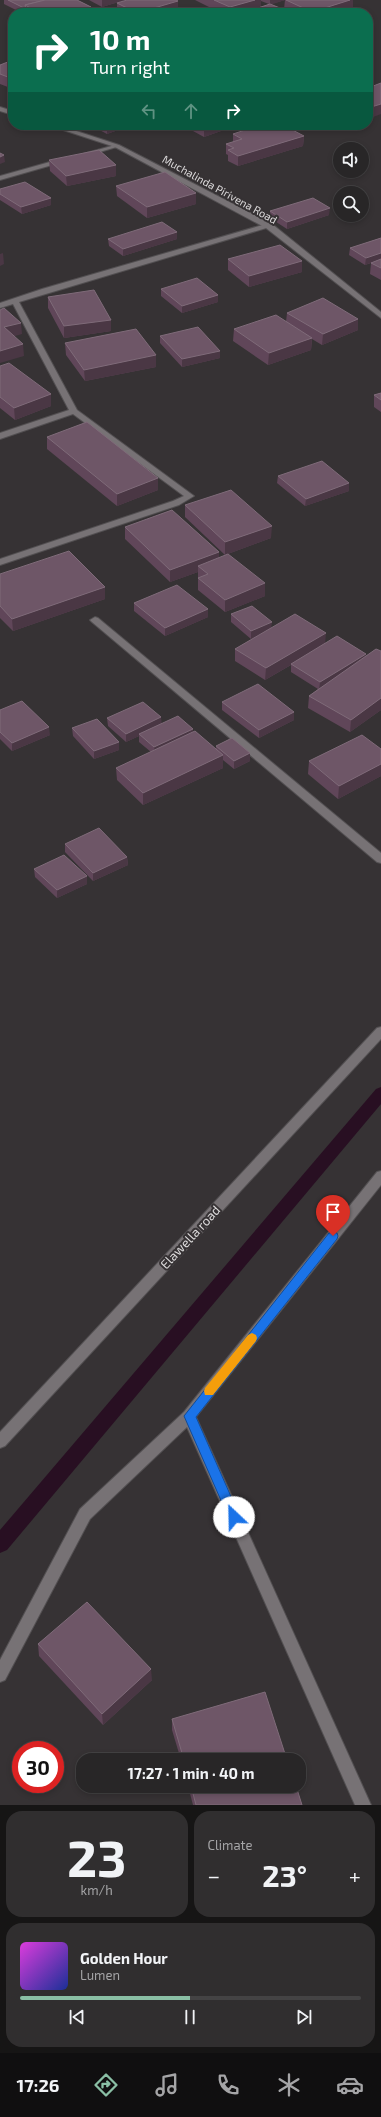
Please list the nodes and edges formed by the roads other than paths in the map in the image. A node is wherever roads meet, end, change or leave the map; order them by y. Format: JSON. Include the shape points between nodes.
{"nodes":[{"id":1,"x":66,"y":130,"type":"edge"},
{"id":2,"x":116,"y":146,"type":"junction"},
{"id":3,"x":0,"y":178,"type":"edge"},
{"id":4,"x":269,"y":226,"type":"junction"},
{"id":5,"x":15,"y":301,"type":"junction"},
{"id":6,"x":0,"y":306,"type":"edge"},
{"id":7,"x":381,"y":316,"type":"edge"},
{"id":8,"x":74,"y":411,"type":"junction"},
{"id":9,"x":0,"y":436,"type":"edge"},
{"id":10,"x":0,"y":562,"type":"edge"},
{"id":11,"x":95,"y":620,"type":"dead end"},
{"id":12,"x":381,"y":859,"type":"edge"},
{"id":13,"x":381,"y":1031,"type":"edge"},
{"id":14,"x":381,"y":1176,"type":"edge"},
{"id":15,"x":189,"y":1416,"type":"junction"},
{"id":16,"x":0,"y":1442,"type":"edge"},
{"id":17,"x":0,"y":1675,"type":"edge"},
{"id":18,"x":363,"y":1805,"type":"edge"}],
"edges":[{"from":1,"to":2,"type":"street","name":"Muchalinda Pirivena Road"},
{"from":2,"to":3,"type":"street"},
{"from":2,"to":4,"type":"street","name":"Muchalinda Pirivena Road"},
{"from":4,"to":5,"type":"street"},
{"from":4,"to":7,"type":"street","name":"Muchalinda Pirivena Road"},
{"from":5,"to":6,"type":"street"},
{"from":5,"to":8,"type":"street"},
{"from":8,"to":9,"type":"street"},
{"from":8,"to":10,"type":"street","via":[[190,496],[176,503]]},
{"from":11,"to":12,"type":"street"},
{"from":13,"to":16,"type":"street","name":"Elawella road"},
{"from":14,"to":15,"type":"street"},
{"from":15,"to":17,"type":"street","via":[[85,1514]]},
{"from":15,"to":18,"type":"street"}]}
